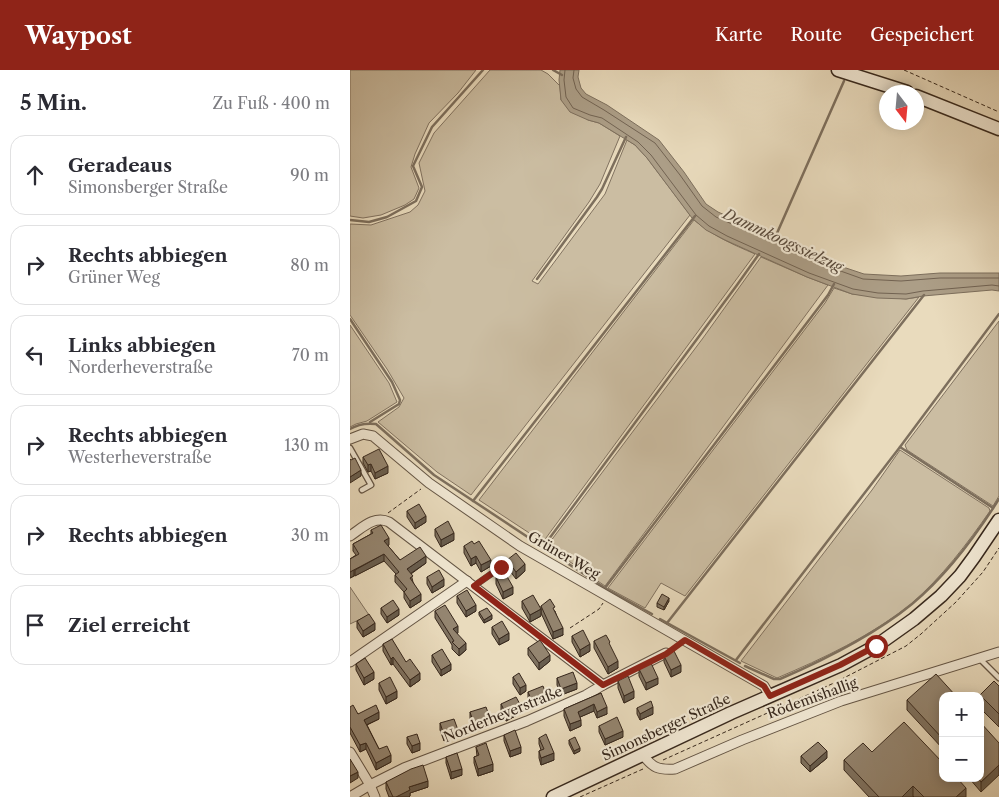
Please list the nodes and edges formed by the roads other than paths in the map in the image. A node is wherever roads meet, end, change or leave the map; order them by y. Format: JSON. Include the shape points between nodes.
{"nodes":[{"id":1,"x":838,"y":70,"type":"edge"},
{"id":2,"x":885,"y":85,"type":"edge"},
{"id":3,"x":924,"y":99,"type":"edge"},
{"id":4,"x":999,"y":129,"type":"edge"},
{"id":5,"x":350,"y":439,"type":"edge"},
{"id":6,"x":350,"y":448,"type":"edge"},
{"id":7,"x":362,"y":490,"type":"dead end"},
{"id":8,"x":999,"y":520,"type":"edge"},
{"id":9,"x":350,"y":536,"type":"edge"},
{"id":10,"x":501,"y":567,"type":"dead end"},
{"id":11,"x":471,"y":583,"type":"junction"},
{"id":12,"x":999,"y":652,"type":"edge"},
{"id":13,"x":666,"y":654,"type":"edge"},
{"id":14,"x":979,"y":658,"type":"junction"},
{"id":15,"x":350,"y":662,"type":"edge"},
{"id":16,"x":999,"y":678,"type":"edge"},
{"id":17,"x":603,"y":685,"type":"junction"},
{"id":18,"x":770,"y":696,"type":"junction"},
{"id":19,"x":350,"y":752,"type":"edge"},
{"id":20,"x":647,"y":760,"type":"junction"},
{"id":21,"x":370,"y":785,"type":"junction"},
{"id":22,"x":350,"y":797,"type":"edge"},
{"id":23,"x":375,"y":797,"type":"edge"},
{"id":24,"x":552,"y":797,"type":"edge"}],
"edges":[{"from":1,"to":2,"type":"main road"},
{"from":3,"to":4,"type":"main road"},
{"from":5,"to":18,"type":"street","name":"Grüner Weg","via":[[363,434],[373,436],[429,483],[520,546],[764,686]]},
{"from":6,"to":7,"type":"lane","via":[[371,485]]},
{"from":8,"to":18,"type":"main road","name":"Simonsberger Straße","via":[[960,576],[914,619],[876,646]]},
{"from":9,"to":11,"type":"street","via":[[374,520],[384,520]]},
{"from":10,"to":11,"type":"lane"},
{"from":11,"to":15,"type":"street"},
{"from":11,"to":17,"type":"street"},
{"from":12,"to":14,"type":"street","name":"Rödemishallig"},
{"from":13,"to":17,"type":"street","name":"Norderheverstraße"},
{"from":14,"to":16,"type":"lane"},
{"from":14,"to":20,"type":"street","name":"Rödemishallig","via":[[841,701],[675,769],[664,770]]},
{"from":17,"to":21,"type":"street","name":"Norderheverstraße","via":[[527,721],[404,768]]},
{"from":18,"to":20,"type":"main road","name":"Simonsberger Straße"},
{"from":19,"to":21,"type":"street"},
{"from":20,"to":24,"type":"main road","name":"Simonsberger Straße"},
{"from":21,"to":22,"type":"street","name":"Norderheverstraße"},
{"from":21,"to":23,"type":"street"}]}
